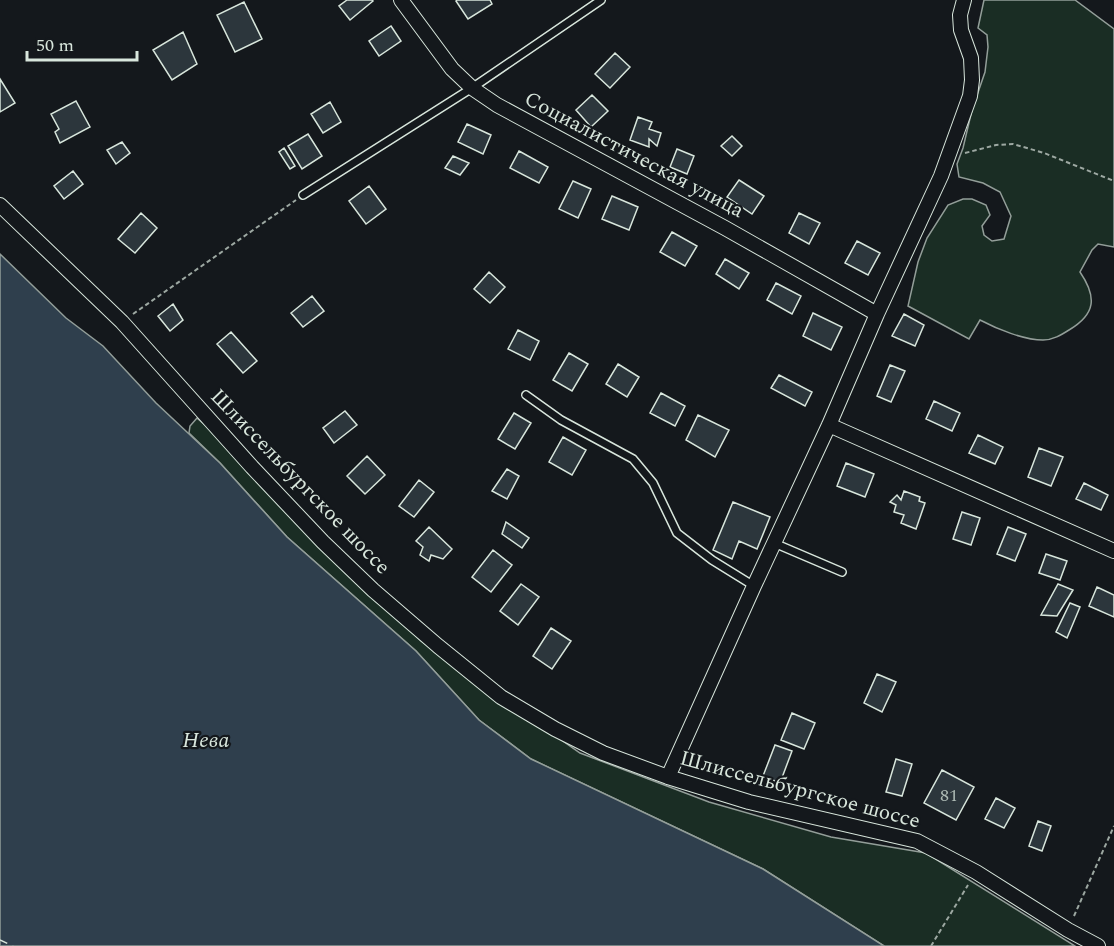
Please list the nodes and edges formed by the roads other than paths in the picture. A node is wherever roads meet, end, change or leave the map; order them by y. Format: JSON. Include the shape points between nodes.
{"nodes":[{"id":1,"x":400,"y":0,"type":"edge"},
{"id":2,"x":602,"y":0,"type":"edge"},
{"id":3,"x":964,"y":0,"type":"edge"},
{"id":4,"x":472,"y":88,"type":"junction"},
{"id":5,"x":303,"y":195,"type":"road end"},
{"id":6,"x":0,"y":205,"type":"edge"},
{"id":7,"x":877,"y":314,"type":"junction"},
{"id":8,"x":526,"y":395,"type":"dead end"},
{"id":9,"x":830,"y":425,"type":"junction"},
{"id":10,"x":774,"y":543,"type":"junction"},
{"id":11,"x":1114,"y":550,"type":"edge"},
{"id":12,"x":842,"y":572,"type":"dead end"},
{"id":13,"x":754,"y":586,"type":"junction"},
{"id":14,"x":668,"y":777,"type":"junction"},
{"id":15,"x":1098,"y":946,"type":"edge"}],
"edges":[{"from":1,"to":4,"type":"street","name":"Социалистическая улица","via":[[452,69]]},
{"from":2,"to":4,"type":"lane"},
{"from":3,"to":7,"type":"street","via":[[960,15],[971,58],[970,96],[936,186]]},
{"from":4,"to":5,"type":"lane"},
{"from":4,"to":7,"type":"street","name":"Социалистическая улица"},
{"from":6,"to":14,"type":"street","name":"Шлиссельбургское шоссе","via":[[122,322],[323,542],[438,646],[501,697],[555,729],[603,753]]},
{"from":7,"to":9,"type":"street"},
{"from":8,"to":13,"type":"lane","via":[[561,420],[633,459],[653,483],[677,533]]},
{"from":9,"to":10,"type":"street"},
{"from":9,"to":11,"type":"street"},
{"from":10,"to":12,"type":"lane"},
{"from":10,"to":13,"type":"street"},
{"from":13,"to":14,"type":"street"},
{"from":14,"to":15,"type":"street","name":"Шлиссельбургское шоссе","via":[[749,802],[916,841],[976,872]]}]}
